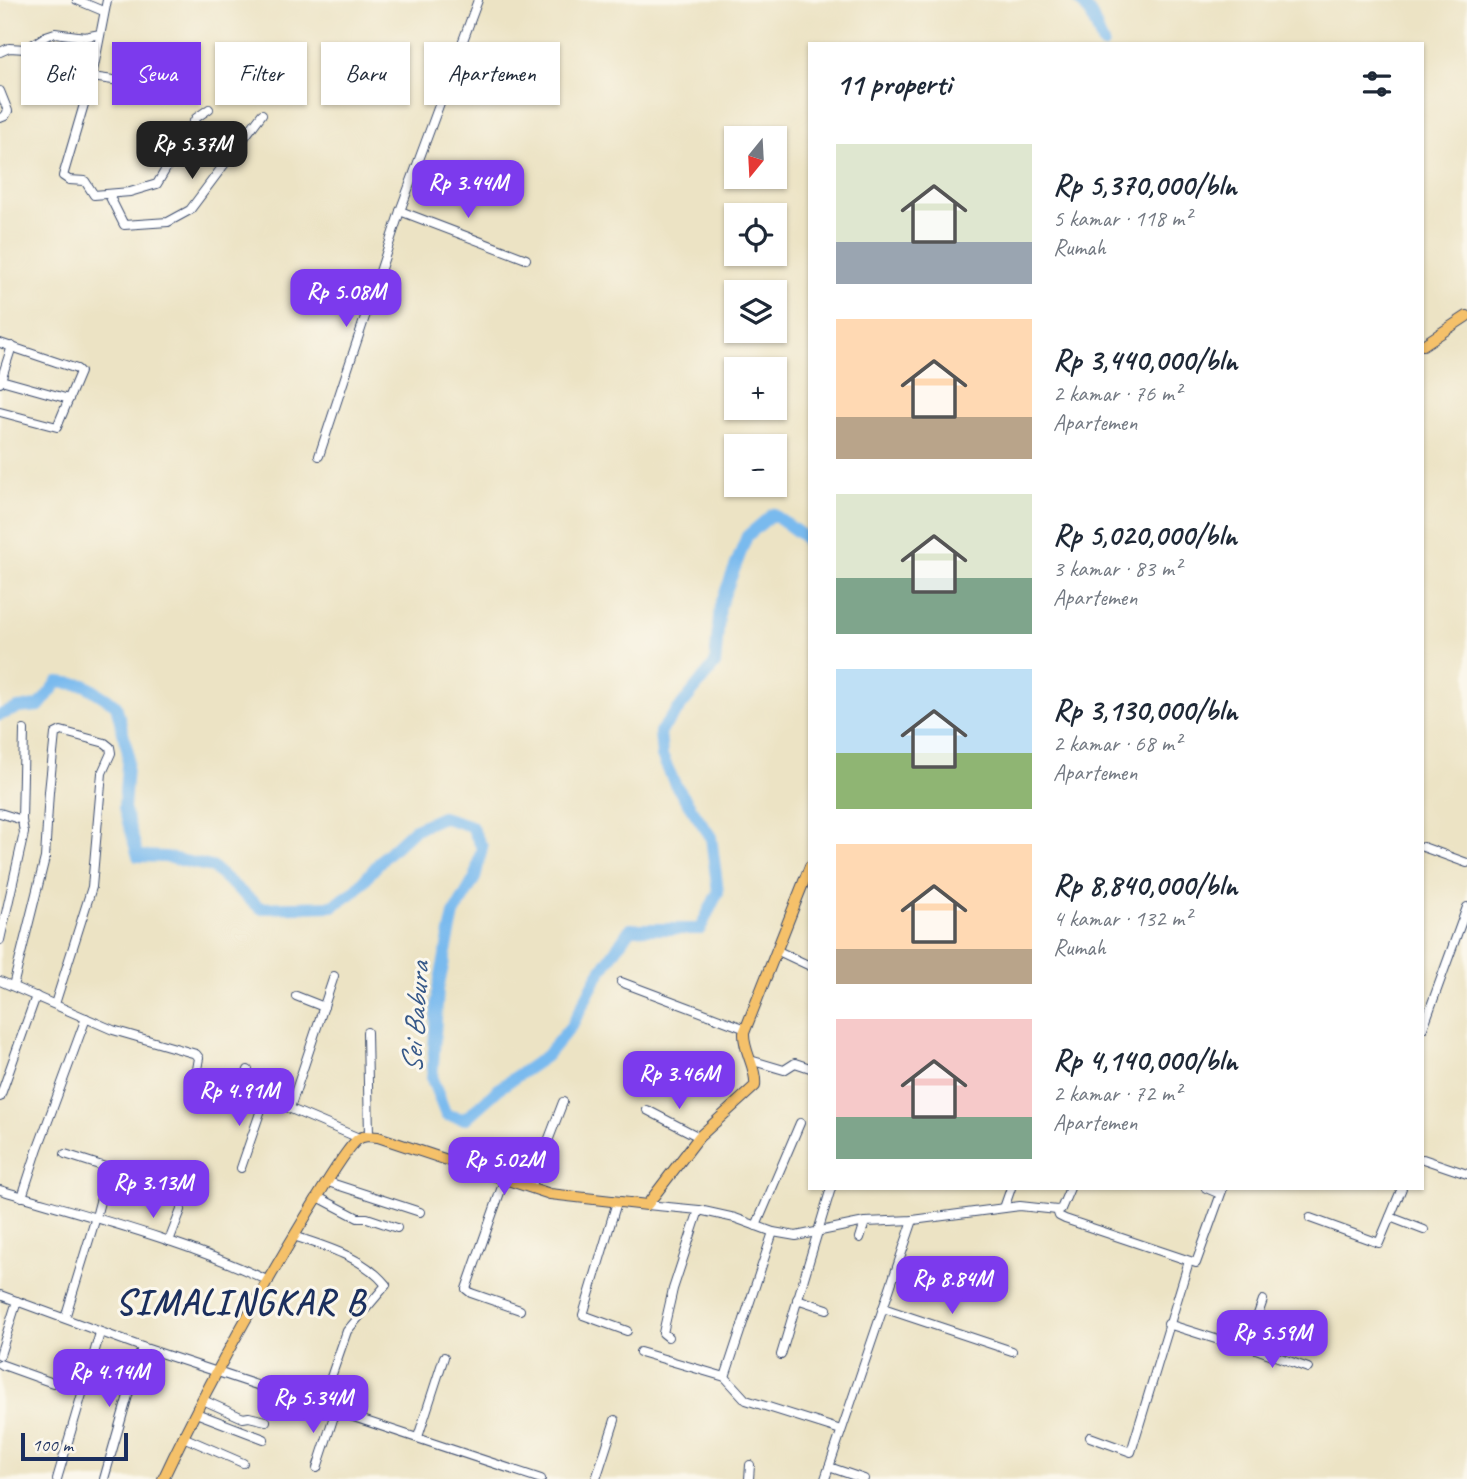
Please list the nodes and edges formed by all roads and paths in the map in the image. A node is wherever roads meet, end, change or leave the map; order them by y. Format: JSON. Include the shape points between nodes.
{"nodes":[{"id":1,"x":77,"y":0,"type":"edge"},
{"id":2,"x":107,"y":0,"type":"edge"},
{"id":3,"x":478,"y":0,"type":"edge"},
{"id":4,"x":103,"y":11,"type":"junction"},
{"id":5,"x":100,"y":34,"type":"junction"},
{"id":6,"x":98,"y":45,"type":"edge"},
{"id":7,"x":0,"y":52,"type":"edge"},
{"id":8,"x":0,"y":91,"type":"edge"},
{"id":9,"x":84,"y":105,"type":"edge"},
{"id":10,"x":209,"y":108,"type":"dead end"},
{"id":11,"x":262,"y":114,"type":"dead end"},
{"id":12,"x":0,"y":118,"type":"edge"},
{"id":13,"x":109,"y":195,"type":"junction"},
{"id":14,"x":400,"y":211,"type":"junction"},
{"id":15,"x":526,"y":259,"type":"dead end"},
{"id":16,"x":1467,"y":316,"type":"edge"},
{"id":17,"x":0,"y":343,"type":"edge"},
{"id":18,"x":1424,"y":344,"type":"edge"},
{"id":19,"x":12,"y":346,"type":"junction"},
{"id":20,"x":1,"y":382,"type":"edge"},
{"id":21,"x":69,"y":400,"type":"junction"},
{"id":22,"x":0,"y":412,"type":"edge"},
{"id":23,"x":319,"y":456,"type":"dead end"},
{"id":24,"x":24,"y":730,"type":"dead end"},
{"id":25,"x":0,"y":813,"type":"edge"},
{"id":26,"x":22,"y":820,"type":"junction"},
{"id":27,"x":1424,"y":847,"type":"edge"},
{"id":28,"x":1467,"y":863,"type":"edge"},
{"id":29,"x":808,"y":871,"type":"edge"},
{"id":30,"x":1467,"y":907,"type":"edge"},
{"id":31,"x":0,"y":940,"type":"edge"},
{"id":32,"x":776,"y":950,"type":"junction"},
{"id":33,"x":808,"y":965,"type":"edge"},
{"id":34,"x":334,"y":976,"type":"dead end"},
{"id":35,"x":0,"y":981,"type":"edge"},
{"id":36,"x":621,"y":982,"type":"dead end"},
{"id":37,"x":13,"y":986,"type":"junction"},
{"id":38,"x":36,"y":996,"type":"junction"},
{"id":39,"x":296,"y":996,"type":"dead end"},
{"id":40,"x":55,"y":1004,"type":"junction"},
{"id":41,"x":324,"y":1007,"type":"junction"},
{"id":42,"x":1424,"y":1017,"type":"edge"},
{"id":43,"x":86,"y":1018,"type":"junction"},
{"id":44,"x":746,"y":1029,"type":"junction"},
{"id":45,"x":368,"y":1032,"type":"dead end"},
{"id":46,"x":750,"y":1060,"type":"junction"},
{"id":47,"x":808,"y":1067,"type":"edge"},
{"id":48,"x":248,"y":1070,"type":"dead end"},
{"id":49,"x":242,"y":1090,"type":"junction"},
{"id":50,"x":0,"y":1097,"type":"edge"},
{"id":51,"x":265,"y":1098,"type":"junction"},
{"id":52,"x":562,"y":1102,"type":"dead end"},
{"id":53,"x":290,"y":1108,"type":"junction"},
{"id":54,"x":646,"y":1110,"type":"dead end"},
{"id":55,"x":800,"y":1123,"type":"dead end"},
{"id":56,"x":364,"y":1137,"type":"junction"},
{"id":57,"x":699,"y":1137,"type":"junction"},
{"id":58,"x":65,"y":1154,"type":"dead end"},
{"id":59,"x":1424,"y":1159,"type":"edge"},
{"id":60,"x":109,"y":1167,"type":"junction"},
{"id":61,"x":242,"y":1168,"type":"dead end"},
{"id":62,"x":1467,"y":1174,"type":"edge"},
{"id":63,"x":505,"y":1181,"type":"junction"},
{"id":64,"x":152,"y":1182,"type":"dead end"},
{"id":65,"x":328,"y":1182,"type":"junction"},
{"id":66,"x":530,"y":1188,"type":"junction"},
{"id":67,"x":0,"y":1190,"type":"edge"},
{"id":68,"x":830,"y":1190,"type":"edge"},
{"id":69,"x":1010,"y":1190,"type":"edge"},
{"id":70,"x":1069,"y":1190,"type":"edge"},
{"id":71,"x":1401,"y":1190,"type":"edge"},
{"id":72,"x":1221,"y":1191,"type":"edge"},
{"id":73,"x":23,"y":1197,"type":"junction"},
{"id":74,"x":317,"y":1197,"type":"junction"},
{"id":75,"x":617,"y":1202,"type":"junction"},
{"id":76,"x":648,"y":1205,"type":"junction"},
{"id":77,"x":1004,"y":1208,"type":"junction"},
{"id":78,"x":181,"y":1210,"type":"dead end"},
{"id":79,"x":699,"y":1210,"type":"junction"},
{"id":80,"x":1057,"y":1210,"type":"junction"},
{"id":81,"x":420,"y":1212,"type":"dead end"},
{"id":82,"x":96,"y":1217,"type":"junction"},
{"id":83,"x":1390,"y":1217,"type":"junction"},
{"id":84,"x":1310,"y":1218,"type":"dead end"},
{"id":85,"x":913,"y":1220,"type":"junction"},
{"id":86,"x":865,"y":1222,"type":"junction"},
{"id":87,"x":756,"y":1226,"type":"junction"},
{"id":88,"x":397,"y":1228,"type":"dead end"},
{"id":89,"x":1424,"y":1230,"type":"dead end"},
{"id":90,"x":817,"y":1231,"type":"junction"},
{"id":91,"x":772,"y":1232,"type":"junction"},
{"id":92,"x":294,"y":1236,"type":"junction"},
{"id":93,"x":860,"y":1238,"type":"dead end"},
{"id":94,"x":169,"y":1241,"type":"junction"},
{"id":95,"x":1189,"y":1261,"type":"junction"},
{"id":96,"x":269,"y":1281,"type":"junction"},
{"id":97,"x":0,"y":1295,"type":"edge"},
{"id":98,"x":797,"y":1299,"type":"junction"},
{"id":99,"x":1263,"y":1300,"type":"dead end"},
{"id":100,"x":17,"y":1301,"type":"junction"},
{"id":101,"x":883,"y":1308,"type":"junction"},
{"id":102,"x":827,"y":1309,"type":"dead end"},
{"id":103,"x":520,"y":1310,"type":"dead end"},
{"id":104,"x":65,"y":1318,"type":"junction"},
{"id":105,"x":1168,"y":1324,"type":"junction"},
{"id":106,"x":627,"y":1331,"type":"dead end"},
{"id":107,"x":100,"y":1333,"type":"junction"},
{"id":108,"x":668,"y":1338,"type":"dead end"},
{"id":109,"x":1245,"y":1345,"type":"junction"},
{"id":110,"x":142,"y":1347,"type":"junction"},
{"id":111,"x":1012,"y":1350,"type":"dead end"},
{"id":112,"x":640,"y":1352,"type":"dead end"},
{"id":113,"x":0,"y":1355,"type":"edge"},
{"id":114,"x":781,"y":1355,"type":"dead end"},
{"id":115,"x":444,"y":1357,"type":"dead end"},
{"id":116,"x":0,"y":1364,"type":"edge"},
{"id":117,"x":1308,"y":1368,"type":"dead end"},
{"id":118,"x":217,"y":1373,"type":"junction"},
{"id":119,"x":725,"y":1377,"type":"junction"},
{"id":120,"x":53,"y":1383,"type":"dead end"},
{"id":121,"x":203,"y":1400,"type":"junction"},
{"id":122,"x":321,"y":1406,"type":"junction"},
{"id":123,"x":336,"y":1410,"type":"junction"},
{"id":124,"x":196,"y":1413,"type":"junction"},
{"id":125,"x":615,"y":1420,"type":"dead end"},
{"id":126,"x":266,"y":1421,"type":"dead end"},
{"id":127,"x":841,"y":1430,"type":"junction"},
{"id":128,"x":183,"y":1437,"type":"junction"},
{"id":129,"x":418,"y":1437,"type":"junction"},
{"id":130,"x":1090,"y":1437,"type":"dead end"},
{"id":131,"x":264,"y":1439,"type":"dead end"},
{"id":132,"x":243,"y":1463,"type":"dead end"},
{"id":133,"x":750,"y":1465,"type":"dead end"},
{"id":134,"x":829,"y":1467,"type":"junction"},
{"id":135,"x":317,"y":1468,"type":"dead end"},
{"id":136,"x":57,"y":1479,"type":"edge"},
{"id":137,"x":104,"y":1479,"type":"edge"},
{"id":138,"x":163,"y":1479,"type":"edge"},
{"id":139,"x":541,"y":1479,"type":"edge"},
{"id":140,"x":596,"y":1479,"type":"edge"},
{"id":141,"x":749,"y":1479,"type":"edge"},
{"id":142,"x":825,"y":1479,"type":"edge"},
{"id":143,"x":864,"y":1479,"type":"edge"}],
"edges":[{"from":1,"to":4,"type":"street"},
{"from":2,"to":4,"type":"street"},
{"from":3,"to":14,"type":"street"},
{"from":4,"to":5,"type":"street"},
{"from":5,"to":6,"type":"street"},
{"from":5,"to":7,"type":"street","via":[[55,33],[26,49]]},
{"from":8,"to":12,"type":"street","via":[[8,111]]},
{"from":9,"to":13,"type":"street","via":[[63,176],[85,181],[94,195]]},
{"from":10,"to":13,"type":"street","via":[[196,118],[158,184]]},
{"from":11,"to":13,"type":"street","via":[[190,210],[168,222],[124,225]]},
{"from":14,"to":15,"type":"street"},
{"from":14,"to":23,"type":"street"},
{"from":16,"to":18,"type":"main road"},
{"from":17,"to":19,"type":"street"},
{"from":19,"to":20,"type":"street"},
{"from":19,"to":21,"type":"street","via":[[79,369]]},
{"from":20,"to":21,"type":"street"},
{"from":21,"to":22,"type":"street","via":[[55,428]]},
{"from":24,"to":26,"type":"street"},
{"from":25,"to":26,"type":"street"},
{"from":26,"to":31,"type":"street","via":[[24,833]]},
{"from":27,"to":28,"type":"street"},
{"from":29,"to":32,"type":"main road"},
{"from":30,"to":42,"type":"street"},
{"from":32,"to":33,"type":"street"},
{"from":32,"to":44,"type":"main road"},
{"from":34,"to":41,"type":"street"},
{"from":35,"to":37,"type":"street"},
{"from":36,"to":44,"type":"street"},
{"from":37,"to":38,"type":"street"},
{"from":37,"to":40,"type":"street","via":[[45,858],[55,734],[61,731],[105,743],[111,753],[102,774],[92,887]]},
{"from":38,"to":40,"type":"street"},
{"from":38,"to":50,"type":"street"},
{"from":39,"to":41,"type":"street"},
{"from":40,"to":43,"type":"street"},
{"from":41,"to":53,"type":"street"},
{"from":43,"to":49,"type":"street","via":[[196,1054],[198,1078]]},
{"from":43,"to":73,"type":"street"},
{"from":44,"to":46,"type":"main road"},
{"from":45,"to":56,"type":"street"},
{"from":46,"to":47,"type":"street","via":[[784,1070],[795,1063]]},
{"from":46,"to":57,"type":"main road","via":[[756,1077],[754,1088]]},
{"from":48,"to":49,"type":"street"},
{"from":49,"to":51,"type":"street"},
{"from":51,"to":53,"type":"street"},
{"from":51,"to":61,"type":"street"},
{"from":52,"to":66,"type":"street"},
{"from":53,"to":56,"type":"street"},
{"from":54,"to":57,"type":"street"},
{"from":55,"to":87,"type":"street"},
{"from":56,"to":63,"type":"main road"},
{"from":56,"to":65,"type":"main road"},
{"from":57,"to":76,"type":"main road"},
{"from":58,"to":60,"type":"street"},
{"from":59,"to":62,"type":"street"},
{"from":60,"to":64,"type":"street"},
{"from":60,"to":82,"type":"street"},
{"from":63,"to":66,"type":"main road"},
{"from":63,"to":103,"type":"street","via":[[466,1289]]},
{"from":65,"to":74,"type":"main road"},
{"from":65,"to":81,"type":"street"},
{"from":66,"to":75,"type":"main road"},
{"from":67,"to":73,"type":"street"},
{"from":68,"to":90,"type":"street"},
{"from":69,"to":77,"type":"street"},
{"from":70,"to":80,"type":"street"},
{"from":71,"to":83,"type":"street"},
{"from":72,"to":95,"type":"street","via":[[1198,1262]]},
{"from":73,"to":82,"type":"street"},
{"from":74,"to":88,"type":"street","via":[[358,1218]]},
{"from":74,"to":92,"type":"main road"},
{"from":75,"to":76,"type":"main road"},
{"from":75,"to":106,"type":"street","via":[[583,1315]]},
{"from":76,"to":79,"type":"street"},
{"from":77,"to":80,"type":"street"},
{"from":77,"to":85,"type":"street"},
{"from":78,"to":94,"type":"street"},
{"from":79,"to":87,"type":"street"},
{"from":79,"to":108,"type":"street","via":[[671,1296],[663,1333]]},
{"from":80,"to":95,"type":"street","via":[[1065,1219]]},
{"from":82,"to":94,"type":"street"},
{"from":82,"to":104,"type":"street"},
{"from":83,"to":84,"type":"street","via":[[1377,1244]]},
{"from":83,"to":89,"type":"street"},
{"from":85,"to":86,"type":"street"},
{"from":85,"to":101,"type":"street"},
{"from":86,"to":90,"type":"street"},
{"from":86,"to":93,"type":"street"},
{"from":87,"to":91,"type":"street"},
{"from":90,"to":91,"type":"street","via":[[796,1236]]},
{"from":90,"to":98,"type":"street"},
{"from":91,"to":119,"type":"street"},
{"from":92,"to":96,"type":"main road"},
{"from":92,"to":122,"type":"street","via":[[351,1257],[386,1284],[347,1331]]},
{"from":94,"to":96,"type":"street"},
{"from":95,"to":105,"type":"street"},
{"from":96,"to":118,"type":"main road"},
{"from":97,"to":100,"type":"street"},
{"from":98,"to":102,"type":"street"},
{"from":98,"to":114,"type":"street"},
{"from":99,"to":109,"type":"street"},
{"from":100,"to":104,"type":"street"},
{"from":100,"to":113,"type":"street"},
{"from":101,"to":111,"type":"street"},
{"from":101,"to":127,"type":"street"},
{"from":104,"to":107,"type":"street"},
{"from":105,"to":109,"type":"street"},
{"from":105,"to":130,"type":"street","via":[[1131,1452]]},
{"from":107,"to":110,"type":"street"},
{"from":107,"to":136,"type":"street"},
{"from":109,"to":117,"type":"street"},
{"from":110,"to":118,"type":"street"},
{"from":110,"to":137,"type":"street"},
{"from":112,"to":119,"type":"street"},
{"from":115,"to":129,"type":"street"},
{"from":116,"to":120,"type":"street"},
{"from":118,"to":121,"type":"main road"},
{"from":118,"to":122,"type":"street"},
{"from":119,"to":127,"type":"street","via":[[746,1400]]},
{"from":121,"to":124,"type":"main road"},
{"from":121,"to":126,"type":"street","via":[[243,1418]]},
{"from":122,"to":123,"type":"street"},
{"from":123,"to":129,"type":"street"},
{"from":123,"to":135,"type":"street"},
{"from":124,"to":128,"type":"main road"},
{"from":124,"to":131,"type":"street"},
{"from":125,"to":140,"type":"street"},
{"from":127,"to":134,"type":"street"},
{"from":128,"to":132,"type":"street"},
{"from":128,"to":138,"type":"main road"},
{"from":129,"to":139,"type":"street"},
{"from":133,"to":141,"type":"street"},
{"from":134,"to":142,"type":"street"},
{"from":134,"to":143,"type":"street"}]}
